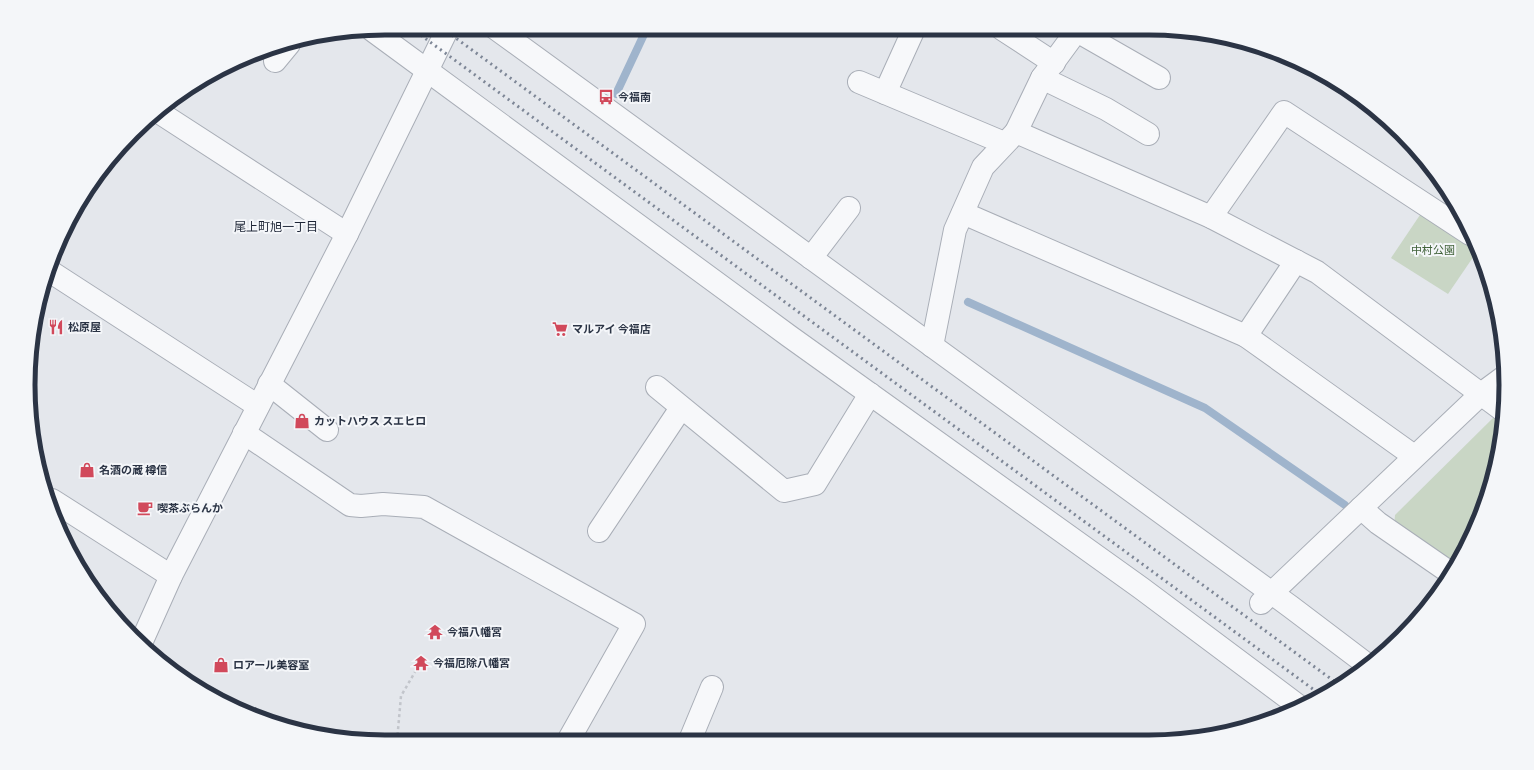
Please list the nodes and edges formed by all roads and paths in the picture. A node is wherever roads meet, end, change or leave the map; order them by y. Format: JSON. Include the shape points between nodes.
{"nodes":[{"id":1,"x":379,"y":35,"type":"edge"},
{"id":2,"x":444,"y":35,"type":"edge"},
{"id":3,"x":505,"y":35,"type":"edge"},
{"id":4,"x":911,"y":35,"type":"edge"},
{"id":5,"x":1009,"y":35,"type":"edge"},
{"id":6,"x":1074,"y":35,"type":"edge"},
{"id":7,"x":1086,"y":35,"type":"edge"},
{"id":8,"x":284,"y":50,"type":"edge"},
{"id":9,"x":275,"y":61,"type":"dead end"},
{"id":10,"x":427,"y":70,"type":"junction"},
{"id":11,"x":1048,"y":70,"type":"junction"},
{"id":12,"x":1159,"y":78,"type":"dead end"},
{"id":13,"x":859,"y":82,"type":"dead end"},
{"id":14,"x":884,"y":93,"type":"junction"},
{"id":15,"x":162,"y":115,"type":"edge"},
{"id":16,"x":1148,"y":134,"type":"dead end"},
{"id":17,"x":1010,"y":138,"type":"junction"},
{"id":18,"x":849,"y":208,"type":"dead end"},
{"id":19,"x":963,"y":213,"type":"junction"},
{"id":20,"x":1211,"y":217,"type":"junction"},
{"id":21,"x":1462,"y":229,"type":"edge"},
{"id":22,"x":347,"y":234,"type":"junction"},
{"id":23,"x":811,"y":258,"type":"junction"},
{"id":24,"x":1296,"y":261,"type":"junction"},
{"id":25,"x":53,"y":274,"type":"edge"},
{"id":26,"x":1246,"y":336,"type":"junction"},
{"id":27,"x":932,"y":346,"type":"junction"},
{"id":28,"x":1499,"y":381,"type":"edge"},
{"id":29,"x":269,"y":384,"type":"junction"},
{"id":30,"x":657,"y":387,"type":"dead end"},
{"id":31,"x":870,"y":394,"type":"junction"},
{"id":32,"x":1481,"y":394,"type":"junction"},
{"id":33,"x":258,"y":406,"type":"junction"},
{"id":34,"x":1498,"y":407,"type":"edge"},
{"id":35,"x":681,"y":408,"type":"junction"},
{"id":36,"x":327,"y":430,"type":"dead end"},
{"id":37,"x":244,"y":433,"type":"junction"},
{"id":38,"x":1414,"y":456,"type":"junction"},
{"id":39,"x":56,"y":502,"type":"edge"},
{"id":40,"x":1361,"y":508,"type":"junction"},
{"id":41,"x":600,"y":530,"type":"dead end"},
{"id":42,"x":1446,"y":569,"type":"edge"},
{"id":43,"x":171,"y":576,"type":"junction"},
{"id":44,"x":1266,"y":599,"type":"junction"},
{"id":45,"x":144,"y":638,"type":"edge"},
{"id":46,"x":1363,"y":662,"type":"edge"},
{"id":47,"x":415,"y":672,"type":"dead end"},
{"id":48,"x":712,"y":687,"type":"dead end"},
{"id":49,"x":1295,"y":703,"type":"edge"},
{"id":50,"x":398,"y":735,"type":"edge"},
{"id":51,"x":571,"y":735,"type":"edge"},
{"id":52,"x":692,"y":735,"type":"edge"}],
"edges":[{"from":1,"to":10,"type":"street"},
{"from":2,"to":10,"type":"street"},
{"from":3,"to":23,"type":"street"},
{"from":4,"to":14,"type":"street"},
{"from":5,"to":11,"type":"street"},
{"from":6,"to":11,"type":"street"},
{"from":7,"to":12,"type":"street"},
{"from":8,"to":9,"type":"street"},
{"from":10,"to":22,"type":"street"},
{"from":10,"to":31,"type":"street"},
{"from":11,"to":16,"type":"street"},
{"from":11,"to":17,"type":"street"},
{"from":13,"to":14,"type":"street"},
{"from":14,"to":17,"type":"street"},
{"from":15,"to":22,"type":"street"},
{"from":17,"to":19,"type":"street","via":[[983,166]]},
{"from":17,"to":20,"type":"street"},
{"from":18,"to":23,"type":"street"},
{"from":19,"to":26,"type":"street"},
{"from":19,"to":27,"type":"street","via":[[955,230]]},
{"from":20,"to":21,"type":"street","via":[[1284,112]]},
{"from":20,"to":24,"type":"street"},
{"from":22,"to":29,"type":"street"},
{"from":23,"to":27,"type":"street"},
{"from":24,"to":26,"type":"street"},
{"from":24,"to":32,"type":"street","via":[[1317,272]]},
{"from":25,"to":33,"type":"street"},
{"from":26,"to":38,"type":"street"},
{"from":27,"to":44,"type":"street"},
{"from":28,"to":32,"type":"street"},
{"from":29,"to":33,"type":"street"},
{"from":29,"to":36,"type":"street"},
{"from":30,"to":35,"type":"street"},
{"from":31,"to":35,"type":"street","via":[[814,484],[784,491]]},
{"from":31,"to":49,"type":"street","via":[[1141,588]]},
{"from":32,"to":34,"type":"street"},
{"from":32,"to":38,"type":"street"},
{"from":33,"to":37,"type":"street"},
{"from":35,"to":41,"type":"street"},
{"from":37,"to":43,"type":"street"},
{"from":37,"to":51,"type":"street","via":[[350,505],[424,507],[634,624]]},
{"from":38,"to":40,"type":"street"},
{"from":39,"to":43,"type":"street"},
{"from":40,"to":42,"type":"street","via":[[1378,523]]},
{"from":40,"to":44,"type":"street"},
{"from":43,"to":45,"type":"street"},
{"from":44,"to":46,"type":"street"},
{"from":47,"to":50,"type":"path","via":[[401,696]]},
{"from":48,"to":52,"type":"street"}]}
